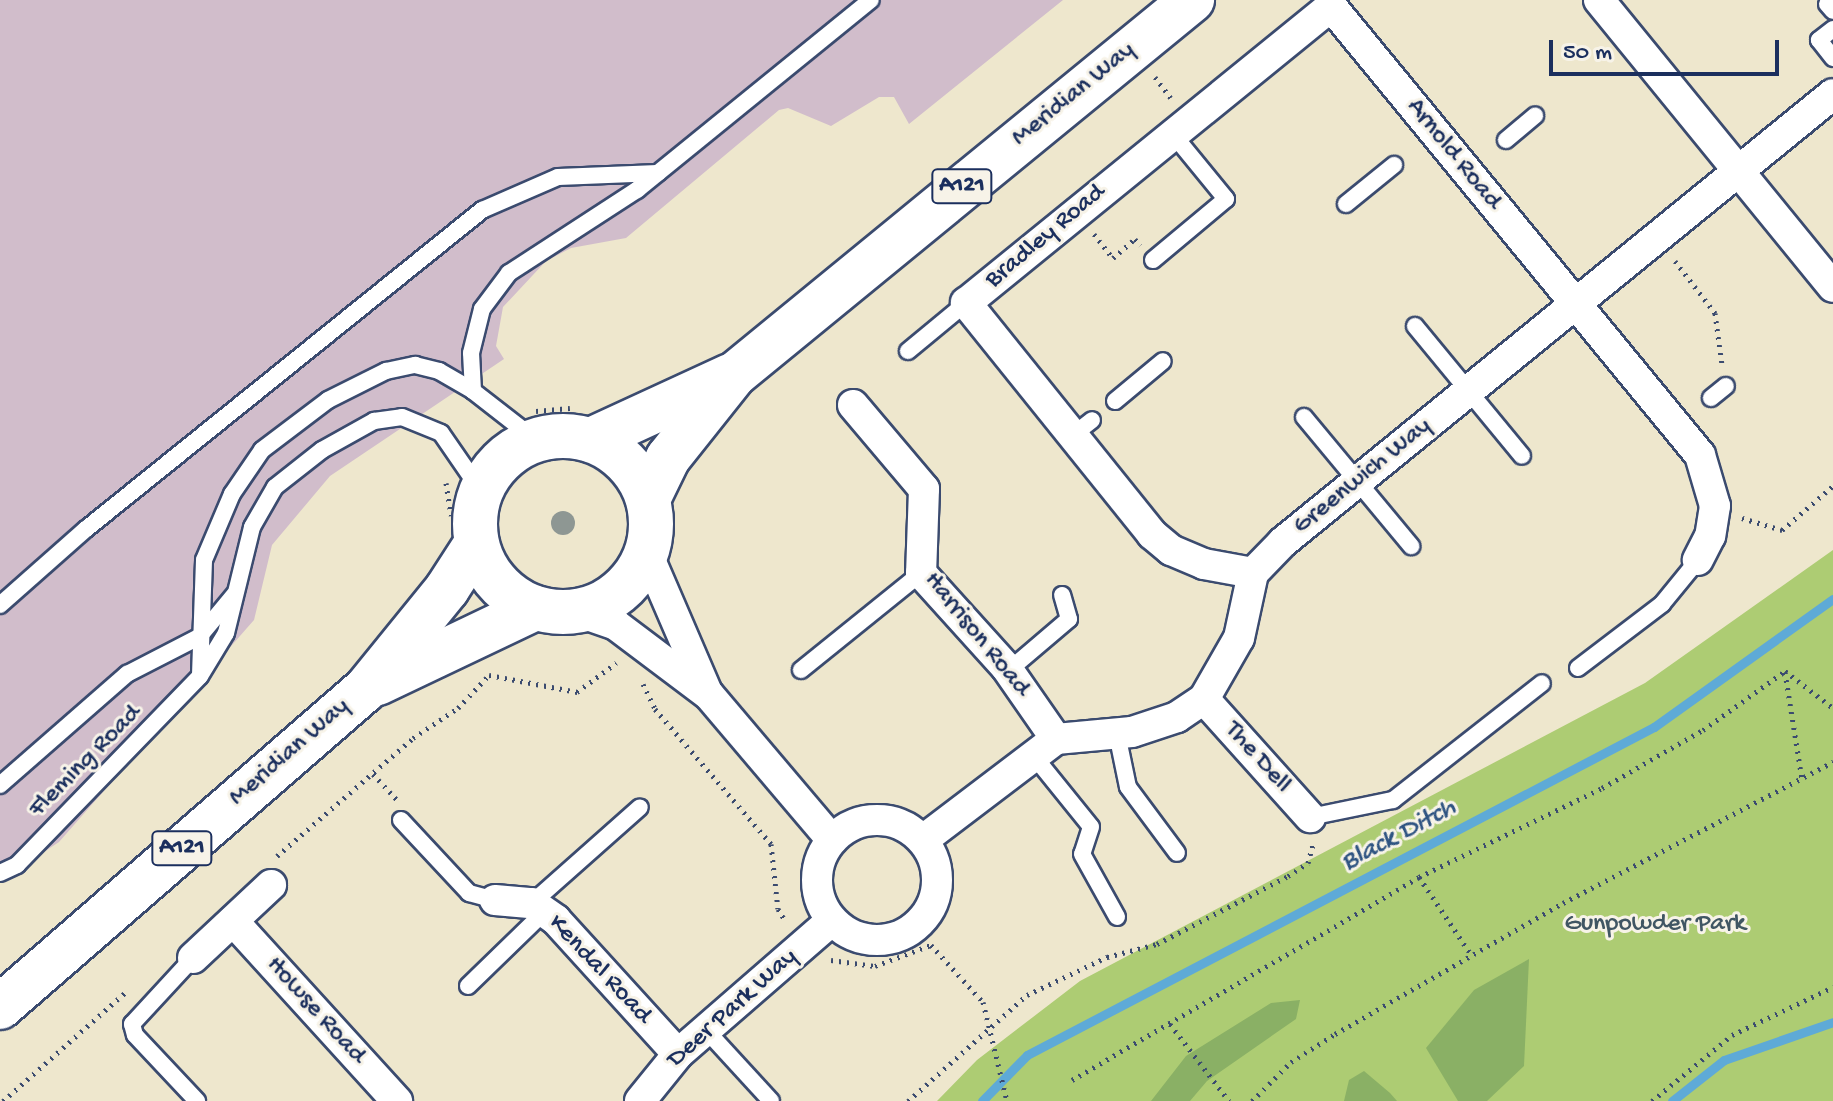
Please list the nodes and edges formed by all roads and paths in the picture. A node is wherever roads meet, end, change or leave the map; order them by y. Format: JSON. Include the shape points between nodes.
{"nodes":[{"id":1,"x":871,"y":0,"type":"edge"},
{"id":2,"x":1192,"y":0,"type":"edge"},
{"id":3,"x":1599,"y":0,"type":"edge"},
{"id":4,"x":1334,"y":3,"type":"edge"},
{"id":5,"x":1833,"y":29,"type":"edge"},
{"id":6,"x":1833,"y":58,"type":"edge"},
{"id":7,"x":1147,"y":67,"type":"dead end"},
{"id":8,"x":1833,"y":94,"type":"edge"},
{"id":9,"x":1535,"y":116,"type":"dead end"},
{"id":10,"x":1180,"y":127,"type":"junction"},
{"id":11,"x":1506,"y":140,"type":"dead end"},
{"id":12,"x":1394,"y":165,"type":"dead end"},
{"id":13,"x":1738,"y":171,"type":"junction"},
{"id":14,"x":658,"y":173,"type":"junction"},
{"id":15,"x":1346,"y":204,"type":"dead end"},
{"id":16,"x":1076,"y":212,"type":"junction"},
{"id":17,"x":1657,"y":238,"type":"junction"},
{"id":18,"x":1153,"y":260,"type":"joint"},
{"id":19,"x":1833,"y":287,"type":"edge"},
{"id":20,"x":966,"y":303,"type":"junction"},
{"id":21,"x":1576,"y":305,"type":"junction"},
{"id":22,"x":1415,"y":326,"type":"dead end"},
{"id":23,"x":908,"y":351,"type":"dead end"},
{"id":24,"x":1163,"y":361,"type":"dead end"},
{"id":25,"x":734,"y":375,"type":"junction"},
{"id":26,"x":1726,"y":386,"type":"joint"},
{"id":27,"x":473,"y":391,"type":"junction"},
{"id":28,"x":1469,"y":391,"type":"junction"},
{"id":29,"x":1711,"y":398,"type":"dead end"},
{"id":30,"x":1115,"y":401,"type":"dead end"},
{"id":31,"x":853,"y":405,"type":"dead end"},
{"id":32,"x":499,"y":410,"type":"junction"},
{"id":33,"x":1304,"y":417,"type":"dead end"},
{"id":34,"x":587,"y":423,"type":"junction"},
{"id":35,"x":536,"y":440,"type":"junction"},
{"id":36,"x":446,"y":441,"type":"junction"},
{"id":37,"x":1522,"y":456,"type":"dead end"},
{"id":38,"x":1358,"y":481,"type":"junction"},
{"id":39,"x":1833,"y":486,"type":"edge"},
{"id":40,"x":481,"y":491,"type":"junction"},
{"id":41,"x":648,"y":499,"type":"junction"},
{"id":42,"x":1715,"y":506,"type":"junction"},
{"id":43,"x":463,"y":538,"type":"junction"},
{"id":44,"x":1411,"y":546,"type":"dead end"},
{"id":45,"x":647,"y":553,"type":"junction"},
{"id":46,"x":1698,"y":560,"type":"joint"},
{"id":47,"x":921,"y":573,"type":"junction"},
{"id":48,"x":1253,"y":573,"type":"junction"},
{"id":49,"x":235,"y":594,"type":"junction"},
{"id":50,"x":1062,"y":595,"type":"dead end"},
{"id":51,"x":0,"y":605,"type":"edge"},
{"id":52,"x":535,"y":608,"type":"junction"},
{"id":53,"x":579,"y":612,"type":"junction"},
{"id":54,"x":199,"y":637,"type":"junction"},
{"id":55,"x":620,"y":659,"type":"dead end"},
{"id":56,"x":1578,"y":668,"type":"dead end"},
{"id":57,"x":801,"y":670,"type":"dead end"},
{"id":58,"x":1008,"y":671,"type":"junction"},
{"id":59,"x":1785,"y":671,"type":"junction"},
{"id":60,"x":639,"y":674,"type":"dead end"},
{"id":61,"x":200,"y":676,"type":"junction"},
{"id":62,"x":1542,"y":683,"type":"dead end"},
{"id":63,"x":365,"y":690,"type":"junction"},
{"id":64,"x":709,"y":695,"type":"junction"},
{"id":65,"x":1204,"y":699,"type":"junction"},
{"id":66,"x":1833,"y":708,"type":"edge"},
{"id":67,"x":1117,"y":734,"type":"junction"},
{"id":68,"x":1044,"y":747,"type":"junction"},
{"id":69,"x":1833,"y":762,"type":"edge"},
{"id":70,"x":1802,"y":779,"type":"junction"},
{"id":71,"x":0,"y":785,"type":"edge"},
{"id":72,"x":640,"y":807,"type":"dead end"},
{"id":73,"x":401,"y":820,"type":"dead end"},
{"id":74,"x":1316,"y":826,"type":"junction"},
{"id":75,"x":832,"y":840,"type":"junction"},
{"id":76,"x":923,"y":840,"type":"junction"},
{"id":77,"x":1177,"y":853,"type":"dead end"},
{"id":78,"x":0,"y":873,"type":"edge"},
{"id":79,"x":270,"y":874,"type":"joint"},
{"id":80,"x":1419,"y":877,"type":"junction"},
{"id":81,"x":495,"y":900,"type":"joint"},
{"id":82,"x":538,"y":907,"type":"junction"},
{"id":83,"x":1117,"y":917,"type":"dead end"},
{"id":84,"x":233,"y":921,"type":"junction"},
{"id":85,"x":831,"y":921,"type":"junction"},
{"id":86,"x":791,"y":930,"type":"dead end"},
{"id":87,"x":815,"y":956,"type":"dead end"},
{"id":88,"x":1472,"y":956,"type":"junction"},
{"id":89,"x":193,"y":958,"type":"joint"},
{"id":90,"x":468,"y":986,"type":"dead end"},
{"id":91,"x":1833,"y":987,"type":"edge"},
{"id":92,"x":131,"y":988,"type":"dead end"},
{"id":93,"x":0,"y":1007,"type":"edge"},
{"id":94,"x":1170,"y":1024,"type":"junction"},
{"id":95,"x":989,"y":1026,"type":"junction"},
{"id":96,"x":706,"y":1030,"type":"junction"},
{"id":97,"x":678,"y":1054,"type":"junction"},
{"id":98,"x":1072,"y":1080,"type":"dead end"},
{"id":99,"x":3,"y":1101,"type":"edge"},
{"id":100,"x":197,"y":1101,"type":"edge"},
{"id":101,"x":397,"y":1101,"type":"edge"},
{"id":102,"x":640,"y":1101,"type":"edge"},
{"id":103,"x":771,"y":1101,"type":"edge"},
{"id":104,"x":908,"y":1101,"type":"edge"},
{"id":105,"x":1007,"y":1101,"type":"edge"},
{"id":106,"x":1229,"y":1101,"type":"edge"},
{"id":107,"x":1252,"y":1101,"type":"edge"},
{"id":108,"x":1652,"y":1101,"type":"edge"}],
"edges":[{"from":1,"to":14,"type":"lane"},
{"from":2,"to":25,"type":"main road","name":"Meridian Way","number":"A121"},
{"from":3,"to":13,"type":"street"},
{"from":4,"to":10,"type":"street","name":"Bradley Road"},
{"from":4,"to":21,"type":"street","name":"Arnold Road","via":[[1426,139],[1475,166]]},
{"from":5,"to":6,"type":"lane","via":[[1819,40]]},
{"from":7,"to":10,"type":"path"},
{"from":8,"to":13,"type":"street","name":"Greenwich Way"},
{"from":9,"to":11,"type":"lane"},
{"from":10,"to":16,"type":"street","name":"Bradley Road"},
{"from":10,"to":18,"type":"lane","via":[[1226,199]]},
{"from":12,"to":15,"type":"lane"},
{"from":13,"to":17,"type":"street","name":"Greenwich Way"},
{"from":13,"to":19,"type":"street"},
{"from":14,"to":27,"type":"lane","via":[[509,273],[482,309],[471,353]]},
{"from":14,"to":51,"type":"lane","via":[[558,177],[482,210],[86,529]]},
{"from":16,"to":18,"type":"path","via":[[1113,258],[1135,239]]},
{"from":16,"to":20,"type":"street","name":"Bradley Road"},
{"from":17,"to":21,"type":"street","name":"Greenwich Way"},
{"from":17,"to":26,"type":"path","via":[[1715,313]]},
{"from":20,"to":23,"type":"lane"},
{"from":20,"to":48,"type":"street","name":"Bradley Road","via":[[1082,427],[1152,534],[1171,550],[1204,564]]},
{"from":21,"to":28,"type":"street","name":"Greenwich Way"},
{"from":21,"to":42,"type":"street","name":"Arnold Road","via":[[1684,421]]},
{"from":22,"to":28,"type":"lane"},
{"from":24,"to":30,"type":"lane"},
{"from":25,"to":34,"type":"main road","number":"A121"},
{"from":25,"to":41,"type":"main road","number":"A121","via":[[668,458]]},
{"from":26,"to":29,"type":"lane"},
{"from":27,"to":32,"type":"lane"},
{"from":27,"to":54,"type":"lane","via":[[415,365],[386,371],[328,400],[262,450],[232,494],[204,560]]},
{"from":28,"to":37,"type":"lane"},
{"from":28,"to":38,"type":"street","name":"Greenwich Way"},
{"from":31,"to":47,"type":"street","name":"Harrison Road","via":[[924,489]]},
{"from":32,"to":34,"type":"path","via":[[508,404]]},
{"from":32,"to":35,"type":"lane"},
{"from":33,"to":38,"type":"lane"},
{"from":34,"to":35,"type":"main road","via":[[564,436]]},
{"from":34,"to":41,"type":"main road","via":[[634,471]]},
{"from":35,"to":40,"type":"main road","via":[[504,460]]},
{"from":36,"to":40,"type":"lane","name":"Fleming Road"},
{"from":36,"to":43,"type":"path","via":[[436,452]]},
{"from":36,"to":49,"type":"lane","name":"Fleming Road","via":[[441,433],[402,417],[374,421],[322,450],[275,487],[252,527]]},
{"from":38,"to":44,"type":"lane"},
{"from":38,"to":48,"type":"street","name":"Greenwich Way"},
{"from":39,"to":42,"type":"path","via":[[1782,530]]},
{"from":40,"to":43,"type":"main road"},
{"from":41,"to":45,"type":"main road"},
{"from":42,"to":46,"type":"street","via":[[1710,536]]},
{"from":43,"to":52,"type":"main road","via":[[503,590]]},
{"from":43,"to":63,"type":"main road","name":"Meridian Way","number":"A121","via":[[447,589]]},
{"from":45,"to":53,"type":"main road","via":[[626,586],[604,603]]},
{"from":45,"to":64,"type":"street"},
{"from":46,"to":56,"type":"lane","via":[[1662,604]]},
{"from":47,"to":57,"type":"lane"},
{"from":47,"to":58,"type":"street","name":"Harrison Road"},
{"from":48,"to":65,"type":"street","via":[[1239,638]]},
{"from":49,"to":54,"type":"lane"},
{"from":49,"to":61,"type":"lane","name":"Fleming Road","via":[[226,633]]},
{"from":50,"to":58,"type":"lane","via":[[1069,619]]},
{"from":52,"to":53,"type":"main road"},
{"from":52,"to":63,"type":"main road","name":"Meridian Way","number":"A121"},
{"from":53,"to":64,"type":"street","via":[[616,625]]},
{"from":54,"to":61,"type":"lane"},
{"from":54,"to":71,"type":"lane","via":[[127,674]]},
{"from":55,"to":79,"type":"path","via":[[577,692],[489,675],[458,708],[413,738]]},
{"from":58,"to":68,"type":"street","name":"Harrison Road"},
{"from":59,"to":66,"type":"path"},
{"from":59,"to":70,"type":"path"},
{"from":59,"to":80,"type":"path","via":[[1703,730],[1602,788]]},
{"from":60,"to":86,"type":"path","via":[[655,709],[771,844],[778,909]]},
{"from":61,"to":78,"type":"lane","name":"Fleming Road","via":[[28,854]]},
{"from":62,"to":74,"type":"lane","via":[[1503,719],[1393,800]]},
{"from":63,"to":93,"type":"main road","name":"Meridian Way","number":"A121"},
{"from":64,"to":75,"type":"street"},
{"from":65,"to":67,"type":"street","via":[[1177,717]]},
{"from":65,"to":74,"type":"street","name":"The Dell"},
{"from":67,"to":68,"type":"street"},
{"from":67,"to":77,"type":"lane","via":[[1128,787]]},
{"from":68,"to":76,"type":"street"},
{"from":68,"to":83,"type":"lane","via":[[1091,827],[1082,854]]},
{"from":69,"to":70,"type":"path"},
{"from":70,"to":88,"type":"path"},
{"from":72,"to":82,"type":"lane"},
{"from":73,"to":81,"type":"lane","name":"Kendal Road","via":[[469,893]]},
{"from":74,"to":95,"type":"path","via":[[1308,863],[1288,876],[1157,944],[1107,957],[1027,995]]},
{"from":75,"to":76,"type":"street","via":[[852,825],[877,819],[902,825]]},
{"from":75,"to":85,"type":"street","via":[[820,858],[816,880]]},
{"from":76,"to":85,"type":"street","via":[[938,884],[931,907],[917,926],[896,938],[873,941],[850,935]]},
{"from":79,"to":84,"type":"street"},
{"from":80,"to":88,"type":"path"},
{"from":80,"to":94,"type":"path"},
{"from":81,"to":82,"type":"street","name":"Kendal Road"},
{"from":82,"to":90,"type":"lane"},
{"from":82,"to":97,"type":"street","name":"Kendal Road"},
{"from":84,"to":89,"type":"street"},
{"from":84,"to":101,"type":"street","name":"Howse Road"},
{"from":85,"to":96,"type":"street","name":"Deer Park Way"},
{"from":87,"to":95,"type":"path","via":[[875,966],[931,945],[983,1002]]},
{"from":88,"to":107,"type":"path","via":[[1291,1062]]},
{"from":89,"to":100,"type":"lane","via":[[132,1024],[135,1035]]},
{"from":91,"to":108,"type":"path","via":[[1732,1035]]},
{"from":92,"to":99,"type":"path"},
{"from":94,"to":98,"type":"path"},
{"from":94,"to":106,"type":"path"},
{"from":95,"to":104,"type":"path"},
{"from":95,"to":105,"type":"path"},
{"from":96,"to":97,"type":"street","name":"Deer Park Way"},
{"from":96,"to":103,"type":"lane"},
{"from":97,"to":102,"type":"street","name":"Deer Park Way"}]}
